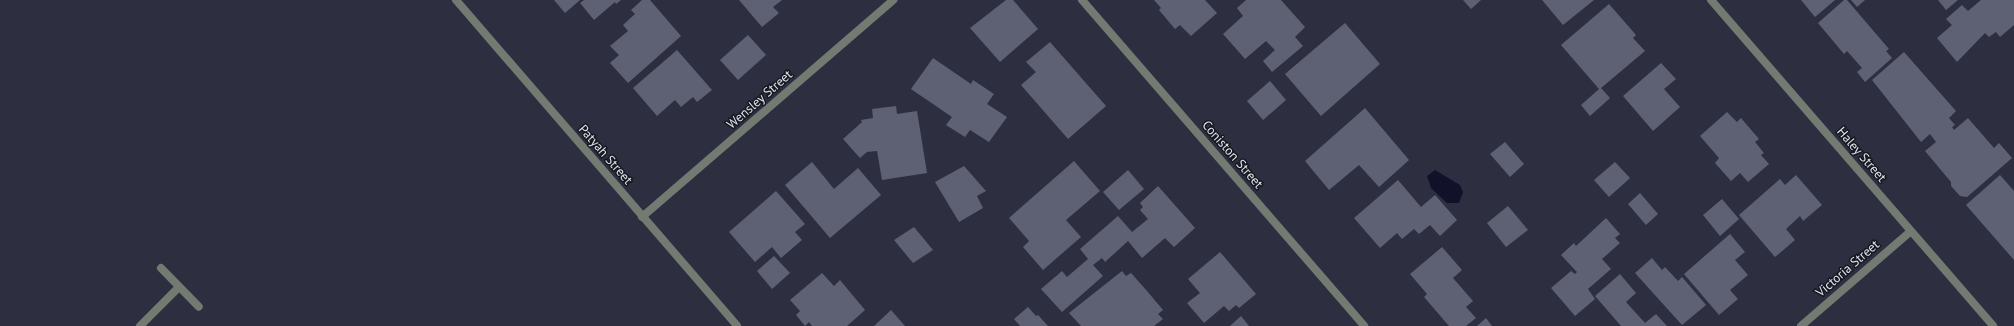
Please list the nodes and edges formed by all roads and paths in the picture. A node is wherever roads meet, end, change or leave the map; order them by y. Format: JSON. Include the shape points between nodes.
{"nodes":[{"id":1,"x":456,"y":0,"type":"edge"},
{"id":2,"x":893,"y":0,"type":"edge"},
{"id":3,"x":1082,"y":0,"type":"edge"},
{"id":4,"x":1711,"y":0,"type":"edge"},
{"id":5,"x":642,"y":217,"type":"junction"},
{"id":6,"x":1911,"y":231,"type":"junction"},
{"id":7,"x":161,"y":268,"type":"dead end"},
{"id":8,"x":179,"y":287,"type":"junction"},
{"id":9,"x":199,"y":307,"type":"dead end"},
{"id":10,"x":140,"y":326,"type":"edge"},
{"id":11,"x":736,"y":326,"type":"edge"},
{"id":12,"x":1364,"y":326,"type":"edge"},
{"id":13,"x":1801,"y":326,"type":"edge"},
{"id":14,"x":1993,"y":326,"type":"edge"}],
"edges":[{"from":1,"to":5,"type":"street","name":"Patyah Street"},
{"from":2,"to":5,"type":"street","name":"Wensley Street"},
{"from":3,"to":12,"type":"street","name":"Coniston Street"},
{"from":4,"to":6,"type":"street","name":"Haley Street"},
{"from":5,"to":11,"type":"street","name":"Patyah Street"},
{"from":6,"to":13,"type":"street","name":"Victoria Street"},
{"from":6,"to":14,"type":"street","name":"Haley Street"},
{"from":7,"to":8,"type":"street"},
{"from":8,"to":9,"type":"street"},
{"from":8,"to":10,"type":"street"}]}
